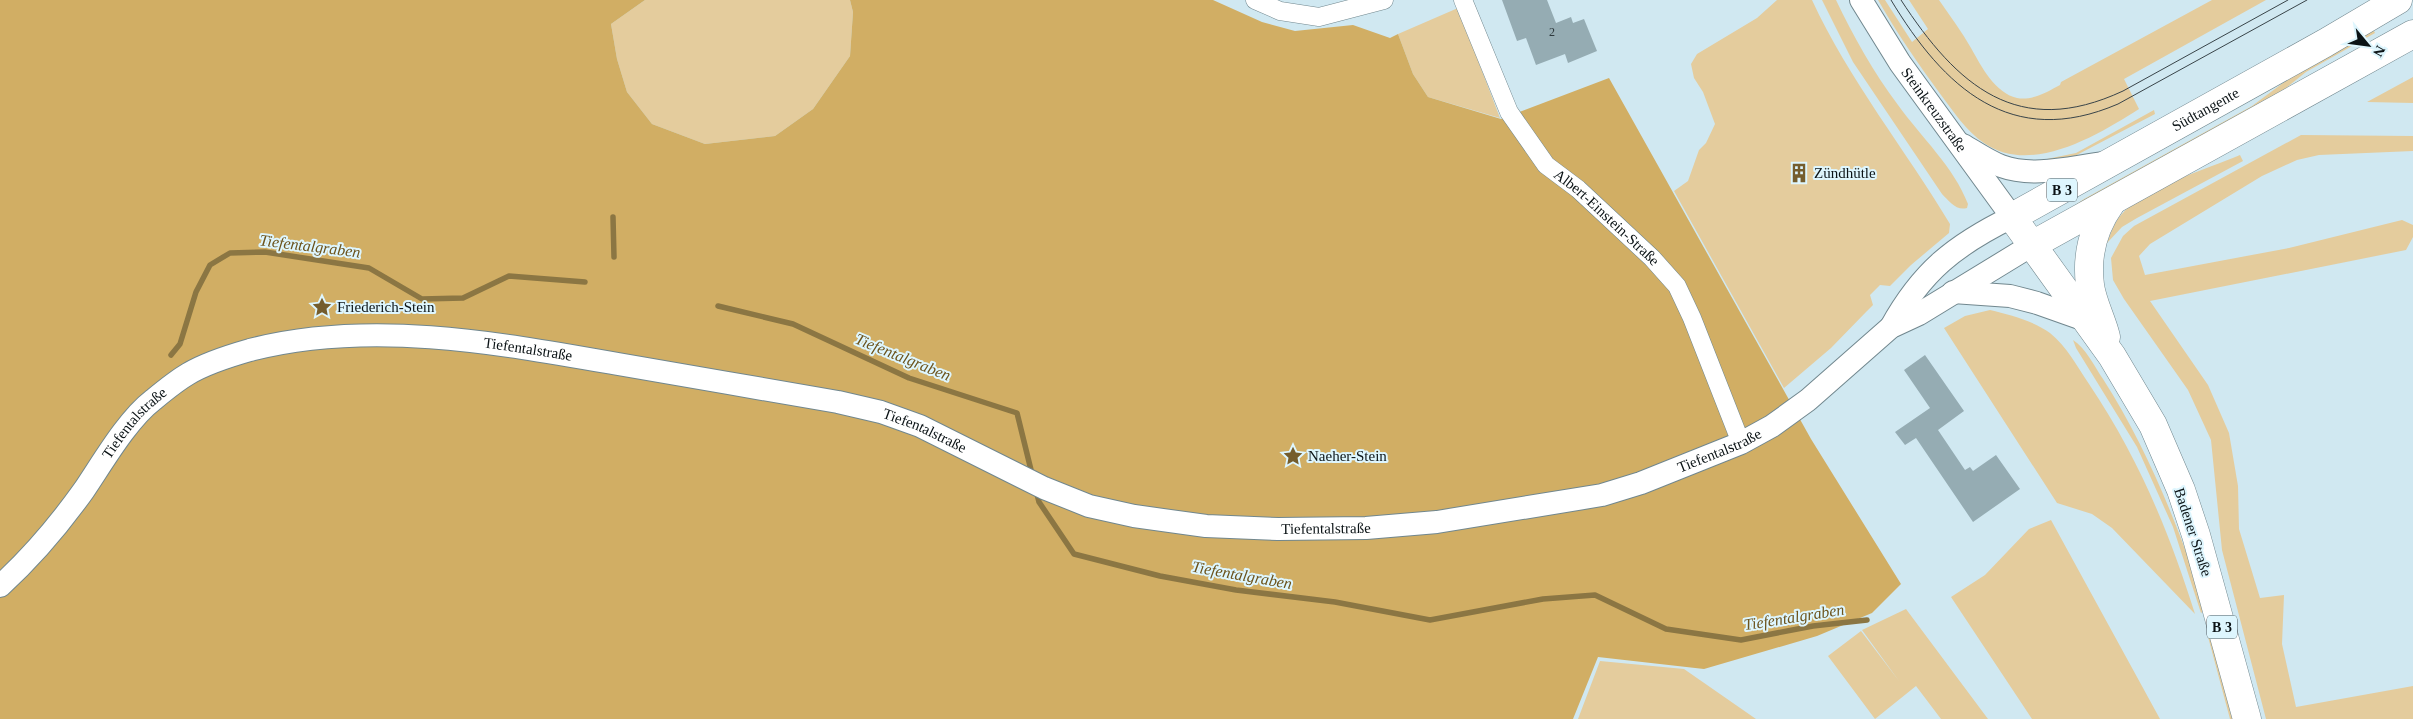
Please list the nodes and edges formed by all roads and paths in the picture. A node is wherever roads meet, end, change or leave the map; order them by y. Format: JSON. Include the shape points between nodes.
{"nodes":[{"id":1,"x":1254,"y":0,"type":"edge"},
{"id":2,"x":1384,"y":0,"type":"edge"},
{"id":3,"x":1463,"y":0,"type":"edge"},
{"id":4,"x":1861,"y":0,"type":"edge"},
{"id":5,"x":2398,"y":0,"type":"edge"},
{"id":6,"x":2408,"y":0,"type":"edge"},
{"id":7,"x":2413,"y":6,"type":"edge"},
{"id":8,"x":2413,"y":34,"type":"edge"},
{"id":9,"x":1956,"y":141,"type":"junction"},
{"id":10,"x":2112,"y":162,"type":"junction"},
{"id":11,"x":2112,"y":202,"type":"junction"},
{"id":12,"x":2012,"y":217,"type":"junction"},
{"id":13,"x":2032,"y":245,"type":"junction"},
{"id":14,"x":1953,"y":292,"type":"junction"},
{"id":15,"x":2085,"y":320,"type":"junction"},
{"id":16,"x":1891,"y":327,"type":"junction"},
{"id":17,"x":2112,"y":356,"type":"junction"},
{"id":18,"x":1741,"y":442,"type":"junction"},
{"id":19,"x":0,"y":586,"type":"edge"},
{"id":20,"x":2247,"y":719,"type":"edge"}],
"edges":[{"from":1,"to":2,"type":"street","via":[[1280,11],[1319,17]]},
{"from":3,"to":18,"type":"street","name":"Albert-Einstein-Straße","via":[[1509,112],[1546,165],[1578,189],[1652,258],[1677,286]]},
{"from":4,"to":9,"type":"street","name":"Steinkreuzstraße","via":[[1900,63]]},
{"from":5,"to":10,"type":"main road","name":"Südtangente","number":"B 3"},
{"from":6,"to":7,"type":"street"},
{"from":8,"to":11,"type":"main road","number":"B 3"},
{"from":9,"to":10,"type":"street","via":[[2001,166],[2027,171]]},
{"from":9,"to":12,"type":"street","name":"Steinkreuzstraße"},
{"from":10,"to":12,"type":"main road","name":"Südtangente","number":"B 3"},
{"from":11,"to":13,"type":"main road","number":"B 3"},
{"from":11,"to":17,"type":"main road","name":"Badener Straße","via":[[2093,234],[2090,286]]},
{"from":12,"to":13,"type":"main road","name":"Badener Straße","number":"B 3"},
{"from":12,"to":16,"type":"street","name":"Tiefentalstraße","via":[[1965,243],[1926,274]]},
{"from":13,"to":14,"type":"street","name":"Tiefentalstraße"},
{"from":13,"to":15,"type":"main road","name":"Badener Straße","number":"B 3"},
{"from":14,"to":15,"type":"street","via":[[2010,296]]},
{"from":14,"to":16,"type":"street","name":"Tiefentalstraße"},
{"from":15,"to":17,"type":"main road","name":"Badener Straße","number":"B 3"},
{"from":16,"to":18,"type":"street","name":"Tiefentalstraße","via":[[1803,404],[1772,426]]},
{"from":17,"to":20,"type":"main road","name":"Badener Straße","number":"B 3","via":[[2153,425],[2181,490]]},
{"from":18,"to":19,"type":"street","name":"Tiefentalstraße","via":[[1641,483],[1602,495],[1437,522],[1278,530],[1206,526],[1090,506],[1044,488],[920,426],[838,402],[484,342],[431,337],[324,337],[272,344],[229,356],[189,374],[151,402],[118,440],[58,526],[27,562]]}]}
